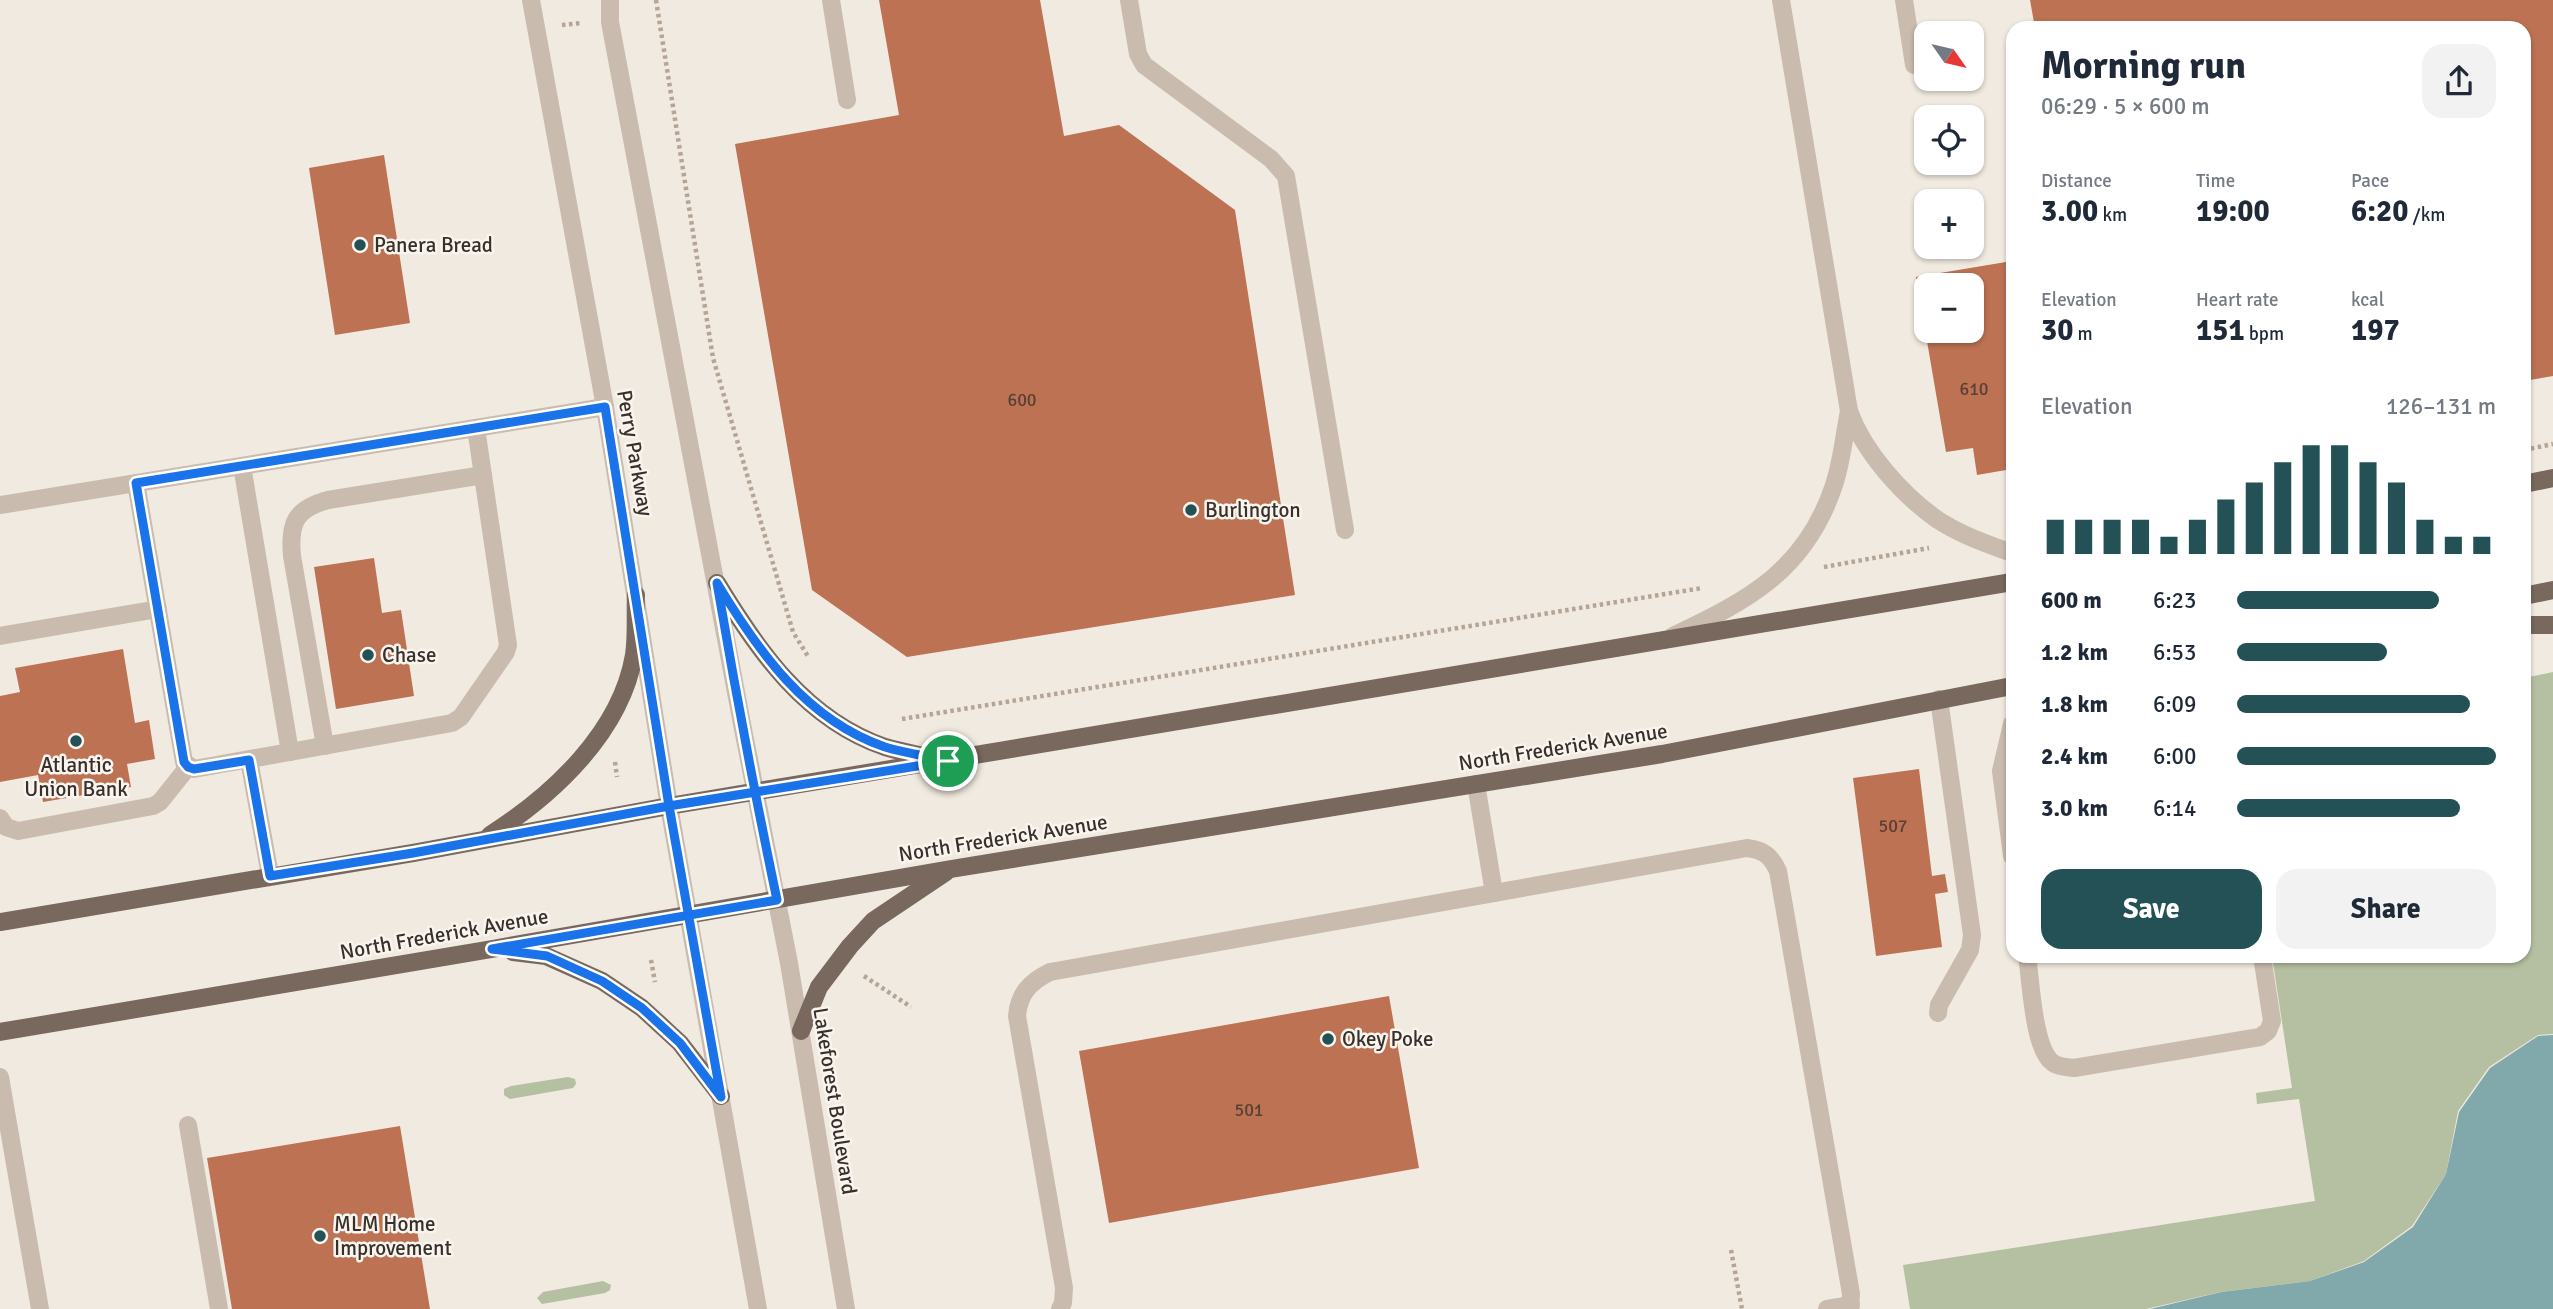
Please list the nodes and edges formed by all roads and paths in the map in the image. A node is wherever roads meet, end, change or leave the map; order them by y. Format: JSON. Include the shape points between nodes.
{"nodes":[{"id":1,"x":531,"y":0,"type":"edge"},
{"id":2,"x":610,"y":0,"type":"edge"},
{"id":3,"x":656,"y":0,"type":"edge"},
{"id":4,"x":831,"y":0,"type":"edge"},
{"id":5,"x":1129,"y":0,"type":"edge"},
{"id":6,"x":1781,"y":0,"type":"edge"},
{"id":7,"x":1904,"y":0,"type":"edge"},
{"id":8,"x":586,"y":23,"type":"dead end"},
{"id":9,"x":558,"y":26,"type":"dead end"},
{"id":10,"x":1914,"y":65,"type":"dead end"},
{"id":11,"x":847,"y":100,"type":"dead end"},
{"id":12,"x":605,"y":407,"type":"junction"},
{"id":13,"x":1849,"y":411,"type":"junction"},
{"id":14,"x":476,"y":428,"type":"junction"},
{"id":15,"x":2553,"y":444,"type":"edge"},
{"id":16,"x":2531,"y":449,"type":"edge"},
{"id":17,"x":242,"y":466,"type":"junction"},
{"id":18,"x":483,"y":475,"type":"junction"},
{"id":19,"x":2553,"y":478,"type":"edge"},
{"id":20,"x":136,"y":483,"type":"junction"},
{"id":21,"x":2531,"y":483,"type":"edge"},
{"id":22,"x":0,"y":505,"type":"edge"},
{"id":23,"x":1345,"y":530,"type":"dead end"},
{"id":24,"x":1975,"y":539,"type":"junction"},
{"id":25,"x":2006,"y":552,"type":"edge"},
{"id":26,"x":1776,"y":575,"type":"junction"},
{"id":27,"x":717,"y":583,"type":"junction"},
{"id":28,"x":2006,"y":583,"type":"edge"},
{"id":29,"x":1709,"y":586,"type":"dead end"},
{"id":30,"x":2553,"y":590,"type":"edge"},
{"id":31,"x":636,"y":595,"type":"junction"},
{"id":32,"x":2531,"y":595,"type":"edge"},
{"id":33,"x":158,"y":609,"type":"junction"},
{"id":34,"x":2531,"y":625,"type":"edge"},
{"id":35,"x":2553,"y":625,"type":"edge"},
{"id":36,"x":0,"y":636,"type":"edge"},
{"id":37,"x":1667,"y":639,"type":"junction"},
{"id":38,"x":812,"y":662,"type":"dead end"},
{"id":39,"x":2006,"y":687,"type":"edge"},
{"id":40,"x":1939,"y":699,"type":"junction"},
{"id":41,"x":892,"y":716,"type":"dead end"},
{"id":42,"x":325,"y":746,"type":"junction"},
{"id":43,"x":2006,"y":750,"type":"edge"},
{"id":44,"x":290,"y":752,"type":"junction"},
{"id":45,"x":249,"y":760,"type":"junction"},
{"id":46,"x":948,"y":761,"type":"junction"},
{"id":47,"x":188,"y":767,"type":"junction"},
{"id":48,"x":1476,"y":784,"type":"junction"},
{"id":49,"x":755,"y":793,"type":"junction"},
{"id":50,"x":669,"y":806,"type":"junction"},
{"id":51,"x":2006,"y":810,"type":"edge"},
{"id":52,"x":0,"y":818,"type":"edge"},
{"id":53,"x":482,"y":841,"type":"junction"},
{"id":54,"x":951,"y":869,"type":"junction"},
{"id":55,"x":270,"y":876,"type":"junction"},
{"id":56,"x":1494,"y":893,"type":"junction"},
{"id":57,"x":777,"y":900,"type":"junction"},
{"id":58,"x":689,"y":915,"type":"junction"},
{"id":59,"x":0,"y":922,"type":"edge"},
{"id":60,"x":492,"y":949,"type":"junction"},
{"id":61,"x":651,"y":960,"type":"dead end"},
{"id":62,"x":2028,"y":963,"type":"edge"},
{"id":63,"x":2036,"y":963,"type":"edge"},
{"id":64,"x":2263,"y":963,"type":"edge"},
{"id":65,"x":860,"y":973,"type":"dead end"},
{"id":66,"x":655,"y":982,"type":"dead end"},
{"id":67,"x":2032,"y":990,"type":"junction"},
{"id":68,"x":911,"y":1007,"type":"dead end"},
{"id":69,"x":1938,"y":1013,"type":"dead end"},
{"id":70,"x":801,"y":1031,"type":"junction"},
{"id":71,"x":0,"y":1032,"type":"edge"},
{"id":72,"x":0,"y":1077,"type":"edge"},
{"id":73,"x":721,"y":1097,"type":"junction"},
{"id":74,"x":188,"y":1125,"type":"dead end"},
{"id":75,"x":1731,"y":1250,"type":"dead end"},
{"id":76,"x":1852,"y":1304,"type":"edge"},
{"id":77,"x":40,"y":1309,"type":"edge"},
{"id":78,"x":219,"y":1309,"type":"edge"},
{"id":79,"x":758,"y":1309,"type":"edge"},
{"id":80,"x":846,"y":1309,"type":"edge"},
{"id":81,"x":1060,"y":1309,"type":"edge"},
{"id":82,"x":1742,"y":1309,"type":"edge"},
{"id":83,"x":1827,"y":1309,"type":"edge"}],
"edges":[{"from":1,"to":12,"type":"street","name":"Perry Parkway"},
{"from":2,"to":27,"type":"street","via":[[610,22]]},
{"from":3,"to":38,"type":"path","via":[[713,358],[793,632]]},
{"from":4,"to":11,"type":"street"},
{"from":5,"to":23,"type":"street","via":[[1144,65],[1271,159],[1286,176]]},
{"from":6,"to":13,"type":"street"},
{"from":7,"to":10,"type":"street"},
{"from":8,"to":9,"type":"path"},
{"from":12,"to":14,"type":"street"},
{"from":12,"to":31,"type":"street","name":"Perry Parkway"},
{"from":13,"to":24,"type":"street","via":[[1857,433],[1895,481],[1937,519]]},
{"from":13,"to":26,"type":"street","via":[[1840,464],[1824,510],[1806,543]]},
{"from":14,"to":17,"type":"street"},
{"from":14,"to":18,"type":"street"},
{"from":15,"to":16,"type":"path"},
{"from":17,"to":20,"type":"street"},
{"from":17,"to":44,"type":"street"},
{"from":18,"to":42,"type":"street","via":[[506,652],[461,717],[452,723]]},
{"from":18,"to":42,"type":"street","via":[[328,500],[295,519],[290,537],[292,556]]},
{"from":19,"to":21,"type":"main road"},
{"from":20,"to":22,"type":"street"},
{"from":20,"to":33,"type":"street"},
{"from":24,"to":25,"type":"street"},
{"from":24,"to":26,"type":"path"},
{"from":26,"to":37,"type":"street","via":[[1722,613]]},
{"from":27,"to":46,"type":"main road","via":[[780,675],[841,727],[885,747]]},
{"from":27,"to":49,"type":"street"},
{"from":28,"to":37,"type":"main road"},
{"from":29,"to":41,"type":"path","via":[[937,715]]},
{"from":30,"to":32,"type":"main road"},
{"from":31,"to":50,"type":"street","name":"Perry Parkway"},
{"from":31,"to":53,"type":"main road","via":[[634,654],[620,700],[594,742],[564,779],[525,813]]},
{"from":33,"to":36,"type":"street"},
{"from":33,"to":47,"type":"street"},
{"from":34,"to":35,"type":"main road"},
{"from":37,"to":46,"type":"main road"},
{"from":39,"to":40,"type":"main road","name":"North Frederick Avenue"},
{"from":40,"to":48,"type":"main road","name":"North Frederick Avenue","via":[[1662,754]]},
{"from":40,"to":69,"type":"street","via":[[1972,935],[1970,950]]},
{"from":42,"to":44,"type":"street"},
{"from":43,"to":51,"type":"street","via":[[2001,771]]},
{"from":44,"to":45,"type":"street"},
{"from":45,"to":47,"type":"street"},
{"from":45,"to":55,"type":"street"},
{"from":46,"to":49,"type":"main road"},
{"from":47,"to":52,"type":"street","via":[[153,806],[18,831],[6,827]]},
{"from":48,"to":54,"type":"main road","name":"North Frederick Avenue"},
{"from":48,"to":56,"type":"street"},
{"from":49,"to":50,"type":"main road"},
{"from":49,"to":57,"type":"street"},
{"from":50,"to":53,"type":"main road"},
{"from":50,"to":58,"type":"street","name":"Perry Parkway"},
{"from":53,"to":55,"type":"main road"},
{"from":54,"to":57,"type":"main road","name":"North Frederick Avenue"},
{"from":54,"to":70,"type":"main road","via":[[873,921],[819,987]]},
{"from":55,"to":59,"type":"main road"},
{"from":56,"to":76,"type":"street","via":[[1747,848],[1768,854],[1778,871]]},
{"from":56,"to":81,"type":"street","via":[[1050,972],[1036,979],[1018,1003],[1017,1016],[1064,1288]]},
{"from":57,"to":58,"type":"main road","name":"North Frederick Avenue"},
{"from":57,"to":70,"type":"street","name":"Lakeforest Boulevard"},
{"from":58,"to":60,"type":"main road","name":"North Frederick Avenue"},
{"from":58,"to":73,"type":"street"},
{"from":60,"to":71,"type":"main road","name":"North Frederick Avenue"},
{"from":60,"to":73,"type":"main road","via":[[547,956],[602,981],[642,1008],[680,1043]]},
{"from":61,"to":66,"type":"path"},
{"from":62,"to":67,"type":"street"},
{"from":63,"to":67,"type":"street"},
{"from":64,"to":67,"type":"street","via":[[2272,1021],[2264,1035],[2074,1068],[2052,1062],[2039,1042]]},
{"from":65,"to":68,"type":"path"},
{"from":70,"to":80,"type":"street","name":"Lakeforest Boulevard"},
{"from":72,"to":77,"type":"street"},
{"from":73,"to":79,"type":"street"},
{"from":74,"to":78,"type":"street"},
{"from":75,"to":82,"type":"path"},
{"from":76,"to":83,"type":"street"}]}
